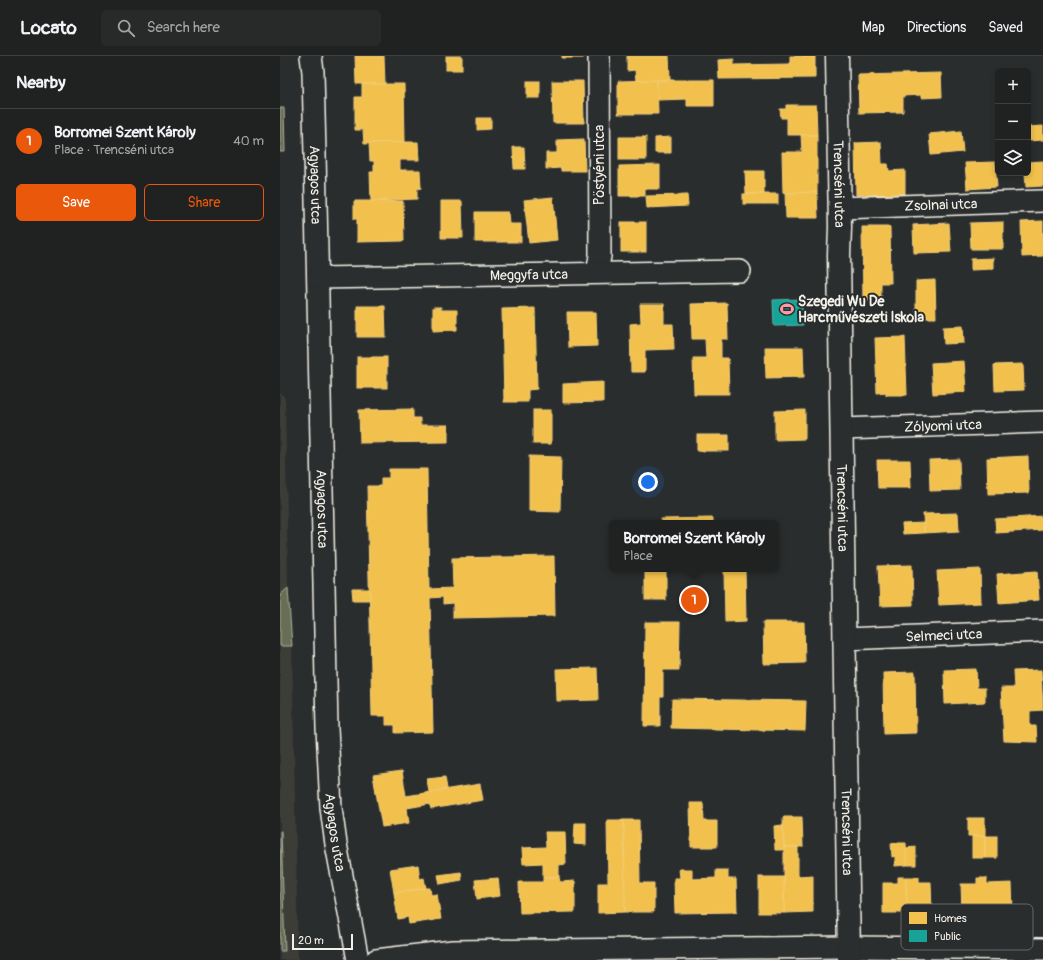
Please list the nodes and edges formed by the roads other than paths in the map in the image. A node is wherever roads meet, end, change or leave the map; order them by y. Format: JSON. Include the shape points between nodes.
{"nodes":[{"id":1,"x":312,"y":56,"type":"edge"},
{"id":2,"x":599,"y":56,"type":"edge"},
{"id":3,"x":836,"y":56,"type":"edge"},
{"id":4,"x":1043,"y":201,"type":"edge"},
{"id":5,"x":840,"y":208,"type":"junction"},
{"id":6,"x":740,"y":271,"type":"dead end"},
{"id":7,"x":597,"y":273,"type":"junction"},
{"id":8,"x":318,"y":278,"type":"junction"},
{"id":9,"x":1043,"y":422,"type":"edge"},
{"id":10,"x":842,"y":429,"type":"junction"},
{"id":11,"x":1043,"y":631,"type":"edge"},
{"id":12,"x":844,"y":639,"type":"junction"},
{"id":13,"x":1033,"y":949,"type":"edge"},
{"id":14,"x":1043,"y":949,"type":"edge"},
{"id":15,"x":1004,"y":950,"type":"edge"},
{"id":16,"x":849,"y":954,"type":"edge"},
{"id":17,"x":358,"y":960,"type":"edge"},
{"id":18,"x":376,"y":960,"type":"edge"}],
"edges":[{"from":1,"to":8,"type":"street","name":"Agyagos utca"},
{"from":2,"to":7,"type":"street","name":"Pöstyéni utca","via":[[600,256]]},
{"from":3,"to":5,"type":"street","name":"Trencséni utca"},
{"from":4,"to":5,"type":"street","name":"Zsolnai utca"},
{"from":5,"to":10,"type":"street","name":"Trencséni utca"},
{"from":6,"to":7,"type":"street","name":"Meggyfa utca"},
{"from":7,"to":8,"type":"street","name":"Meggyfa utca"},
{"from":8,"to":17,"type":"street","name":"Agyagos utca","via":[[327,728],[331,808]]},
{"from":9,"to":10,"type":"street","name":"Zólyomi utca"},
{"from":10,"to":12,"type":"street","name":"Trencséni utca"},
{"from":11,"to":12,"type":"street","name":"Selmeci utca"},
{"from":12,"to":16,"type":"street","name":"Trencséni utca"},
{"from":13,"to":14,"type":"street"},
{"from":15,"to":16,"type":"street"},
{"from":16,"to":18,"type":"street","via":[[453,951]]}]}
